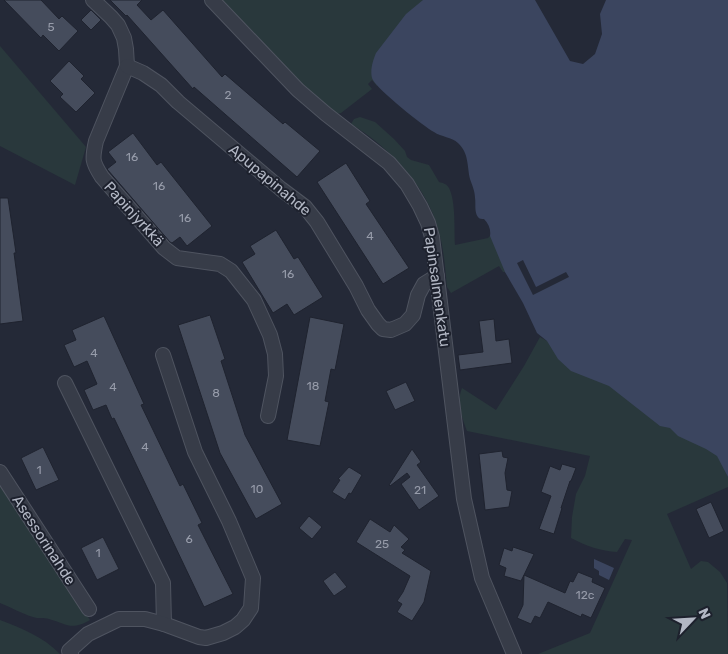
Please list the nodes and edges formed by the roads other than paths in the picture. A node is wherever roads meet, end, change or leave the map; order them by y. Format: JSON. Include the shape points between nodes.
{"nodes":[{"id":1,"x":93,"y":0,"type":"edge"},
{"id":2,"x":212,"y":0,"type":"edge"},
{"id":3,"x":127,"y":66,"type":"junction"},
{"id":4,"x":437,"y":276,"type":"junction"},
{"id":5,"x":163,"y":355,"type":"dead end"},
{"id":6,"x":65,"y":382,"type":"dead end"},
{"id":7,"x":268,"y":416,"type":"dead end"},
{"id":8,"x":0,"y":472,"type":"edge"},
{"id":9,"x":89,"y":609,"type":"dead end"},
{"id":10,"x":164,"y":624,"type":"junction"},
{"id":11,"x":70,"y":653,"type":"edge"},
{"id":12,"x":514,"y":654,"type":"edge"}],
"edges":[{"from":1,"to":3,"type":"street","name":"Papinjyrkkä","via":[[118,25],[124,38]]},
{"from":2,"to":4,"type":"street","name":"Papinsalmenkatu","via":[[298,90],[389,163],[407,184],[428,223]]},
{"from":3,"to":4,"type":"street","name":"Apupapinahde","via":[[161,85],[305,207],[318,222],[368,310],[383,329],[391,330],[405,324],[413,315],[424,284]]},
{"from":3,"to":7,"type":"street","name":"Papinjyrkkä","via":[[96,141],[94,164],[164,248],[178,258],[220,264],[232,271],[254,300],[275,354],[276,376]]},
{"from":4,"to":12,"type":"street","name":"Papinsalmenkatu","via":[[469,524],[482,578]]},
{"from":5,"to":10,"type":"street","via":[[195,452],[253,578],[251,608],[243,620],[223,634],[200,637]]},
{"from":6,"to":10,"type":"street","via":[[163,584]]},
{"from":8,"to":9,"type":"street","name":"Asessorinahde"},
{"from":10,"to":11,"type":"street","via":[[145,619],[119,619],[88,634]]}]}
